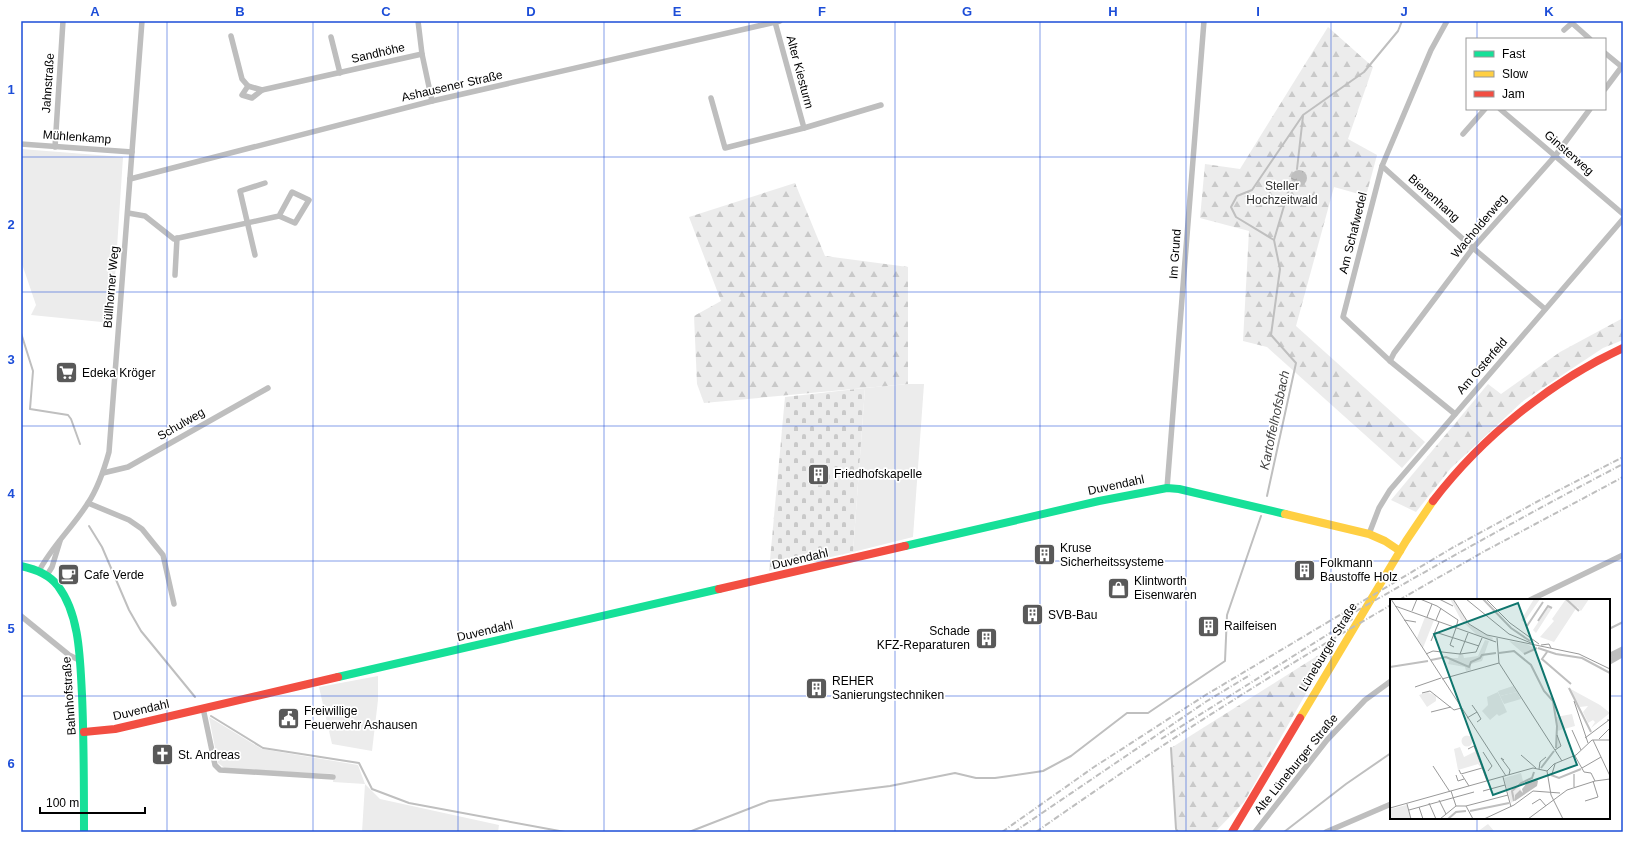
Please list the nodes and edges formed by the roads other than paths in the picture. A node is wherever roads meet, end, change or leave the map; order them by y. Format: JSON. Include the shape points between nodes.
{"nodes":[{"id":1,"x":63,"y":21,"type":"edge"},
{"id":2,"x":142,"y":21,"type":"edge"},
{"id":3,"x":418,"y":21,"type":"edge"},
{"id":4,"x":1204,"y":21,"type":"edge"},
{"id":5,"x":1447,"y":21,"type":"edge"},
{"id":6,"x":778,"y":22,"type":"edge"},
{"id":7,"x":1564,"y":30,"type":"dead end"},
{"id":8,"x":231,"y":36,"type":"dead end"},
{"id":9,"x":331,"y":37,"type":"dead end"},
{"id":10,"x":1589,"y":38,"type":"edge"},
{"id":11,"x":422,"y":54,"type":"junction"},
{"id":12,"x":1606,"y":54,"type":"edge"},
{"id":13,"x":1622,"y":66,"type":"edge"},
{"id":14,"x":340,"y":73,"type":"junction"},
{"id":15,"x":248,"y":86,"type":"junction"},
{"id":16,"x":1606,"y":88,"type":"edge"},
{"id":17,"x":262,"y":90,"type":"junction"},
{"id":18,"x":711,"y":98,"type":"dead end"},
{"id":19,"x":432,"y":101,"type":"junction"},
{"id":20,"x":881,"y":105,"type":"dead end"},
{"id":21,"x":1484,"y":110,"type":"edge"},
{"id":22,"x":1501,"y":110,"type":"edge"},
{"id":23,"x":1589,"y":110,"type":"edge"},
{"id":24,"x":804,"y":128,"type":"junction"},
{"id":25,"x":1463,"y":134,"type":"dead end"},
{"id":26,"x":21,"y":144,"type":"edge"},
{"id":27,"x":55,"y":147,"type":"junction"},
{"id":28,"x":132,"y":152,"type":"junction"},
{"id":29,"x":1555,"y":156,"type":"junction"},
{"id":30,"x":1382,"y":166,"type":"junction"},
{"id":31,"x":130,"y":179,"type":"junction"},
{"id":32,"x":265,"y":183,"type":"dead end"},
{"id":33,"x":128,"y":213,"type":"junction"},
{"id":34,"x":1623,"y":214,"type":"edge"},
{"id":35,"x":279,"y":216,"type":"junction"},
{"id":36,"x":1623,"y":219,"type":"edge"},
{"id":37,"x":248,"y":223,"type":"junction"},
{"id":38,"x":178,"y":238,"type":"junction"},
{"id":39,"x":1473,"y":248,"type":"junction"},
{"id":40,"x":255,"y":255,"type":"dead end"},
{"id":41,"x":175,"y":275,"type":"dead end"},
{"id":42,"x":1545,"y":309,"type":"junction"},
{"id":43,"x":1623,"y":348,"type":"edge"},
{"id":44,"x":1390,"y":361,"type":"junction"},
{"id":45,"x":268,"y":388,"type":"dead end"},
{"id":46,"x":1455,"y":414,"type":"junction"},
{"id":47,"x":103,"y":473,"type":"junction"},
{"id":48,"x":1167,"y":488,"type":"junction"},
{"id":49,"x":88,"y":503,"type":"junction"},
{"id":50,"x":1369,"y":534,"type":"junction"},
{"id":51,"x":60,"y":541,"type":"junction"},
{"id":52,"x":1400,"y":551,"type":"junction"},
{"id":53,"x":1623,"y":555,"type":"edge"},
{"id":54,"x":21,"y":566,"type":"edge"},
{"id":55,"x":39,"y":571,"type":"junction"},
{"id":56,"x":47,"y":575,"type":"junction"},
{"id":57,"x":1532,"y":599,"type":"edge"},
{"id":58,"x":174,"y":604,"type":"dead end"},
{"id":59,"x":21,"y":616,"type":"edge"},
{"id":60,"x":1623,"y":649,"type":"edge"},
{"id":61,"x":1623,"y":654,"type":"edge"},
{"id":62,"x":1610,"y":656,"type":"edge"},
{"id":63,"x":79,"y":660,"type":"junction"},
{"id":64,"x":1610,"y":661,"type":"edge"},
{"id":65,"x":1390,"y":682,"type":"edge"},
{"id":66,"x":203,"y":708,"type":"junction"},
{"id":67,"x":84,"y":732,"type":"junction"},
{"id":68,"x":333,"y":777,"type":"dead end"},
{"id":69,"x":1390,"y":804,"type":"edge"},
{"id":70,"x":84,"y":832,"type":"edge"},
{"id":71,"x":1232,"y":832,"type":"edge"},
{"id":72,"x":1255,"y":832,"type":"edge"},
{"id":73,"x":1326,"y":832,"type":"edge"}],
"edges":[{"from":1,"to":27,"type":"street","name":"Jahnstraße"},
{"from":2,"to":28,"type":"street","name":"Büllhorner Weg"},
{"from":3,"to":11,"type":"street","name":"Sandhöhe"},
{"from":4,"to":48,"type":"street","name":"Im Grund"},
{"from":5,"to":30,"type":"street","name":"Am Schafwedel","via":[[1431,50]]},
{"from":6,"to":19,"type":"street","name":"Ashausener Straße"},
{"from":6,"to":24,"type":"street","name":"Alter Kiesturm"},
{"from":7,"to":10,"type":"street","via":[[1572,22]]},
{"from":8,"to":15,"type":"street","name":"Sandhöhe","via":[[242,79]]},
{"from":9,"to":14,"type":"street","name":"Sandhöhe"},
{"from":11,"to":14,"type":"street","name":"Sandhöhe"},
{"from":11,"to":19,"type":"street","name":"Sandhöhe"},
{"from":12,"to":13,"type":"street"},
{"from":13,"to":16,"type":"street"},
{"from":14,"to":17,"type":"street","name":"Sandhöhe"},
{"from":15,"to":17,"type":"street","name":"Sandhöhe"},
{"from":15,"to":17,"type":"street","name":"Sandhöhe","via":[[242,95],[252,98]]},
{"from":18,"to":24,"type":"street","name":"Alter Kiesturm","via":[[725,148]]},
{"from":19,"to":31,"type":"street","name":"Ashausener Straße"},
{"from":20,"to":24,"type":"street","name":"Alter Kiesturm"},
{"from":21,"to":25,"type":"street"},
{"from":22,"to":29,"type":"street","name":"Ginsterweg"},
{"from":23,"to":29,"type":"street","name":"Wacholderweg"},
{"from":26,"to":27,"type":"street","name":"Mühlenkamp"},
{"from":27,"to":28,"type":"street","name":"Mühlenkamp"},
{"from":28,"to":31,"type":"street","name":"Büllhorner Weg"},
{"from":29,"to":34,"type":"street","name":"Ginsterweg"},
{"from":29,"to":39,"type":"street","name":"Wacholderweg"},
{"from":30,"to":39,"type":"street","name":"Bienenhang"},
{"from":30,"to":44,"type":"street","name":"Am Schafwedel","via":[[1343,316]]},
{"from":31,"to":33,"type":"street","name":"Büllhorner Weg"},
{"from":32,"to":37,"type":"street","via":[[240,191]]},
{"from":33,"to":38,"type":"street","via":[[145,216],[174,239]]},
{"from":33,"to":47,"type":"street","name":"Büllhorner Weg","via":[[109,452]]},
{"from":35,"to":35,"type":"street","via":[[295,223],[309,200],[292,192]]},
{"from":35,"to":37,"type":"street"},
{"from":36,"to":42,"type":"street","name":"Am Osterfeld"},
{"from":37,"to":38,"type":"street"},
{"from":37,"to":40,"type":"street"},
{"from":38,"to":41,"type":"street"},
{"from":39,"to":42,"type":"street","name":"Bienenhang"},
{"from":39,"to":44,"type":"street","name":"Wacholderweg"},
{"from":42,"to":46,"type":"street","name":"Am Osterfeld"},
{"from":43,"to":52,"type":"street","name":"Lüneburger Straße","via":[[1587,366],[1506,425],[1456,473],[1413,529]]},
{"from":44,"to":46,"type":"street","name":"Am Schafwedel"},
{"from":45,"to":47,"type":"street","name":"Schulweg","via":[[128,467]]},
{"from":46,"to":50,"type":"street","name":"Am Osterfeld","via":[[1390,490],[1379,508]]},
{"from":47,"to":49,"type":"street","name":"Büllhorner Weg"},
{"from":48,"to":50,"type":"street","name":"Duvendahl"},
{"from":48,"to":66,"type":"street","name":"Duvendahl","via":[[1099,501]]},
{"from":49,"to":51,"type":"street","name":"Büllhorner Weg"},
{"from":49,"to":58,"type":"street","via":[[129,520],[142,529],[163,555]]},
{"from":50,"to":52,"type":"street","name":"Duvendahl"},
{"from":51,"to":55,"type":"street","name":"Büllhorner Weg","via":[[52,548]]},
{"from":51,"to":56,"type":"street","name":"Büllhorner Weg"},
{"from":52,"to":71,"type":"street","name":"Lüneburger Straße"},
{"from":53,"to":57,"type":"street"},
{"from":54,"to":55,"type":"street","name":"Bahnhofstraße"},
{"from":55,"to":56,"type":"street","name":"Bahnhofstraße"},
{"from":56,"to":63,"type":"street","name":"Bahnhofstraße","via":[[57,585],[66,601],[76,634]]},
{"from":59,"to":63,"type":"street"},
{"from":60,"to":62,"type":"street"},
{"from":61,"to":64,"type":"street"},
{"from":63,"to":67,"type":"street","name":"Bahnhofstraße"},
{"from":65,"to":72,"type":"street","name":"Alte Lüneburger Straße","via":[[1365,700],[1327,740]]},
{"from":66,"to":67,"type":"street","name":"Duvendahl","via":[[115,729]]},
{"from":66,"to":68,"type":"street","via":[[215,765],[220,770]]},
{"from":67,"to":70,"type":"street","name":"Bahnhofstraße"},
{"from":69,"to":73,"type":"street"}]}
